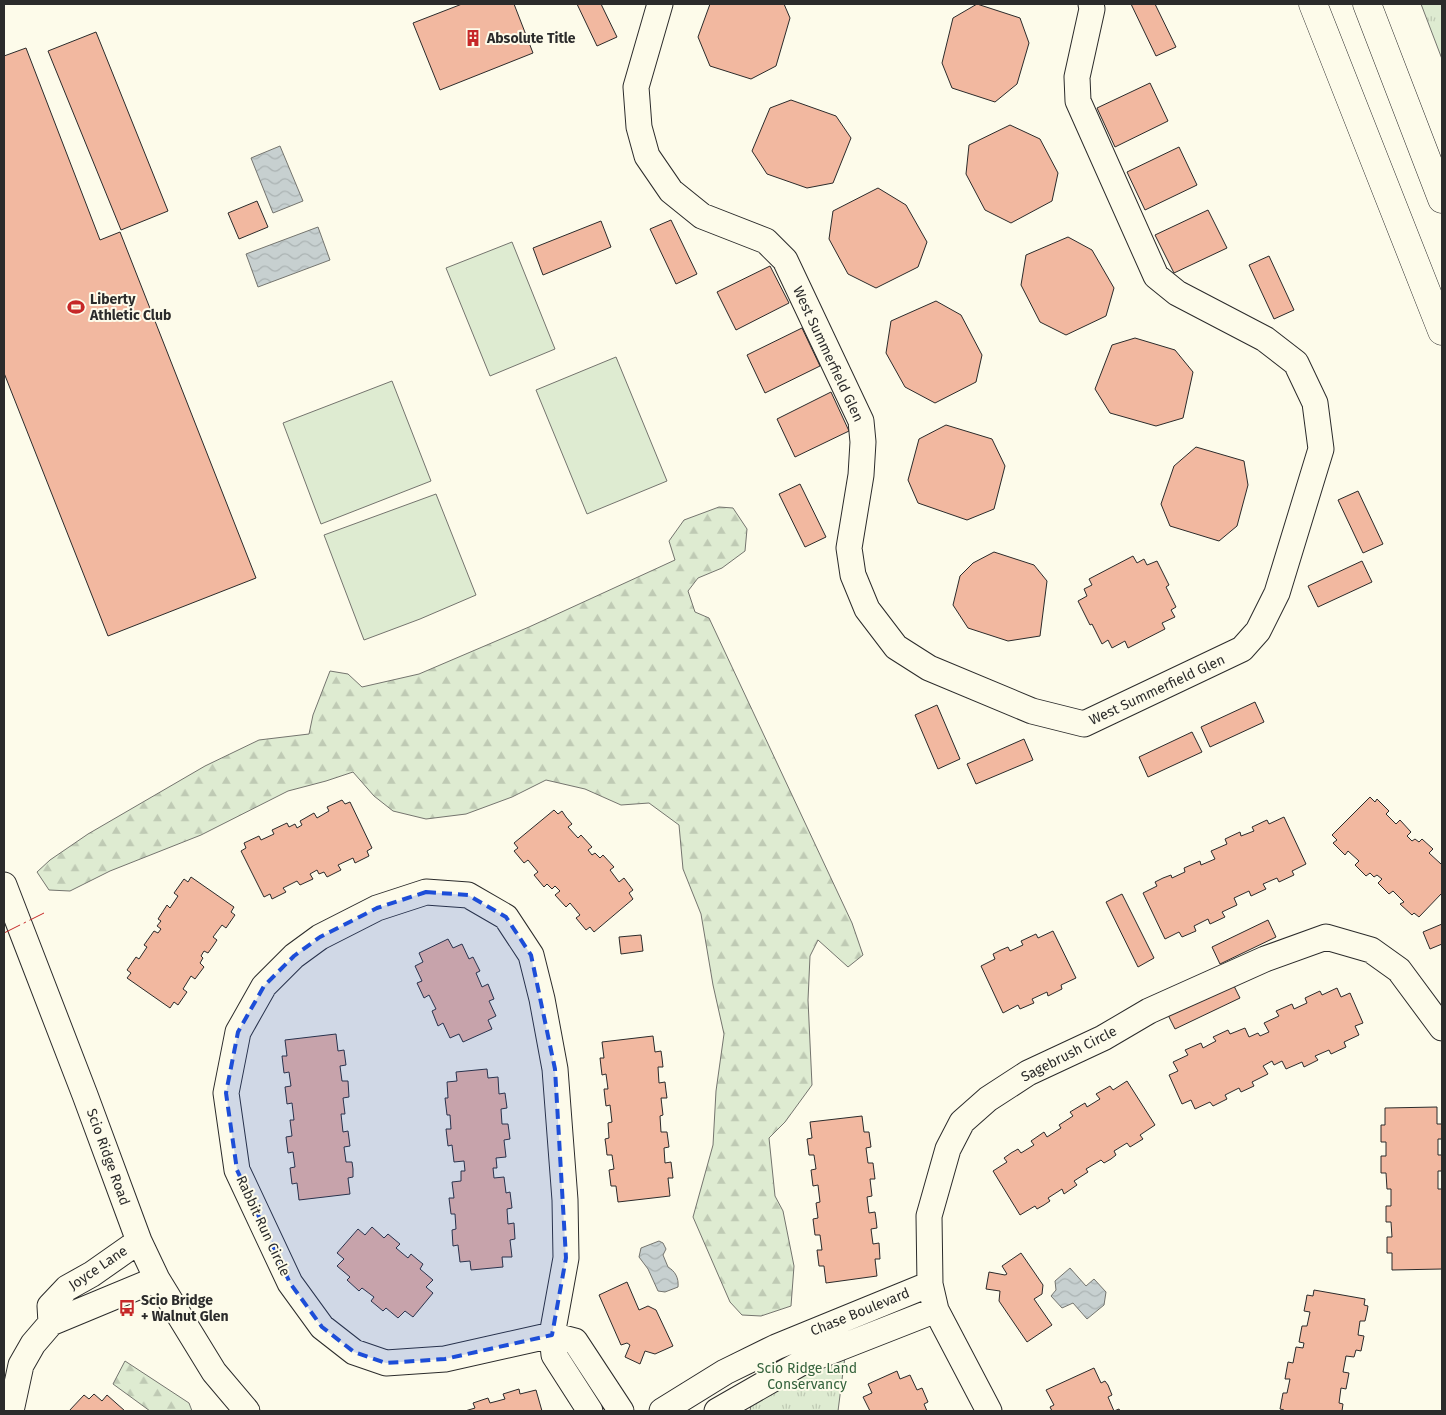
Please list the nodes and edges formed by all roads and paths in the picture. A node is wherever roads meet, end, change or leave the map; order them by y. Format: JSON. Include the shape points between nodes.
{"nodes":[{"id":1,"x":660,"y":4,"type":"edge"},
{"id":2,"x":1091,"y":4,"type":"edge"},
{"id":3,"x":1313,"y":4,"type":"edge"},
{"id":4,"x":1367,"y":4,"type":"edge"},
{"id":5,"x":1442,"y":199,"type":"edge"},
{"id":6,"x":1442,"y":331,"type":"edge"},
{"id":7,"x":4,"y":884,"type":"edge"},
{"id":8,"x":1442,"y":1028,"type":"edge"},
{"id":9,"x":139,"y":1241,"type":"junction"},
{"id":10,"x":157,"y":1279,"type":"junction"},
{"id":11,"x":930,"y":1284,"type":"junction"},
{"id":12,"x":936,"y":1310,"type":"junction"},
{"id":13,"x":51,"y":1323,"type":"junction"},
{"id":14,"x":552,"y":1334,"type":"junction"},
{"id":15,"x":791,"y":1340,"type":"junction"},
{"id":16,"x":801,"y":1363,"type":"junction"},
{"id":17,"x":11,"y":1411,"type":"edge"},
{"id":18,"x":247,"y":1411,"type":"edge"},
{"id":19,"x":590,"y":1411,"type":"edge"},
{"id":20,"x":622,"y":1411,"type":"edge"},
{"id":21,"x":662,"y":1411,"type":"edge"},
{"id":22,"x":717,"y":1411,"type":"edge"},
{"id":23,"x":989,"y":1411,"type":"edge"}],
"edges":[{"from":1,"to":2,"type":"street","name":"West Summerfield Glen","via":[[636,87],[639,127],[647,156],[671,191],[702,216],[766,241],[785,260],[861,422],[861,474],[849,548],[853,575],[867,609],[896,647],[929,668],[1032,711],[1084,724],[1242,650],[1258,631],[1277,593],[1321,449],[1315,403],[1296,363],[1265,339],[1176,293],[1156,276],[1078,101],[1077,77]]},
{"from":3,"to":6,"type":"highway"},
{"from":4,"to":5,"type":"highway"},
{"from":7,"to":9,"type":"street","name":"Scio Ridge Road"},
{"from":8,"to":11,"type":"street","name":"Sagebrush Circle","via":[[1399,970],[1371,950],[1326,937],[1265,959],[1149,1011],[1103,1038],[1028,1072],[988,1099],[962,1122],[948,1149],[929,1216]]},
{"from":9,"to":10,"type":"street","name":"Scio Ridge Road"},
{"from":9,"to":13,"type":"street","name":"Joyce Lane","via":[[67,1288],[50,1306]]},
{"from":10,"to":13,"type":"street","name":"Joyce Lane"},
{"from":10,"to":18,"type":"street","name":"Scio Ridge Road","via":[[214,1372]]},
{"from":11,"to":12,"type":"street","name":"Sagebrush Circle"},
{"from":11,"to":15,"type":"street","name":"Chase Boulevard"},
{"from":12,"to":16,"type":"street","name":"Chase Boulevard"},
{"from":12,"to":23,"type":"street","name":"Sagebrush Circle"},
{"from":13,"to":17,"type":"street","name":"Joyce Lane","via":[[33,1344],[21,1366]]},
{"from":14,"to":14,"type":"street","name":"Rabbit Run Circle","via":[[445,1359],[386,1363],[354,1352],[322,1327],[290,1283],[237,1170],[226,1093],[238,1032],[264,986],[294,956],[320,937],[377,908],[426,892],[468,895],[506,917],[531,954],[555,1069],[565,1200],[566,1258]]},
{"from":14,"to":19,"type":"street","name":"Rabbit Run Circle","via":[[554,1355]]},
{"from":14,"to":20,"type":"street","name":"Rabbit Run Circle","via":[[576,1341]]},
{"from":15,"to":16,"type":"street"},
{"from":15,"to":21,"type":"street","name":"Chase Boulevard","via":[[725,1372]]},
{"from":16,"to":22,"type":"street","name":"Chase Boulevard"}]}
